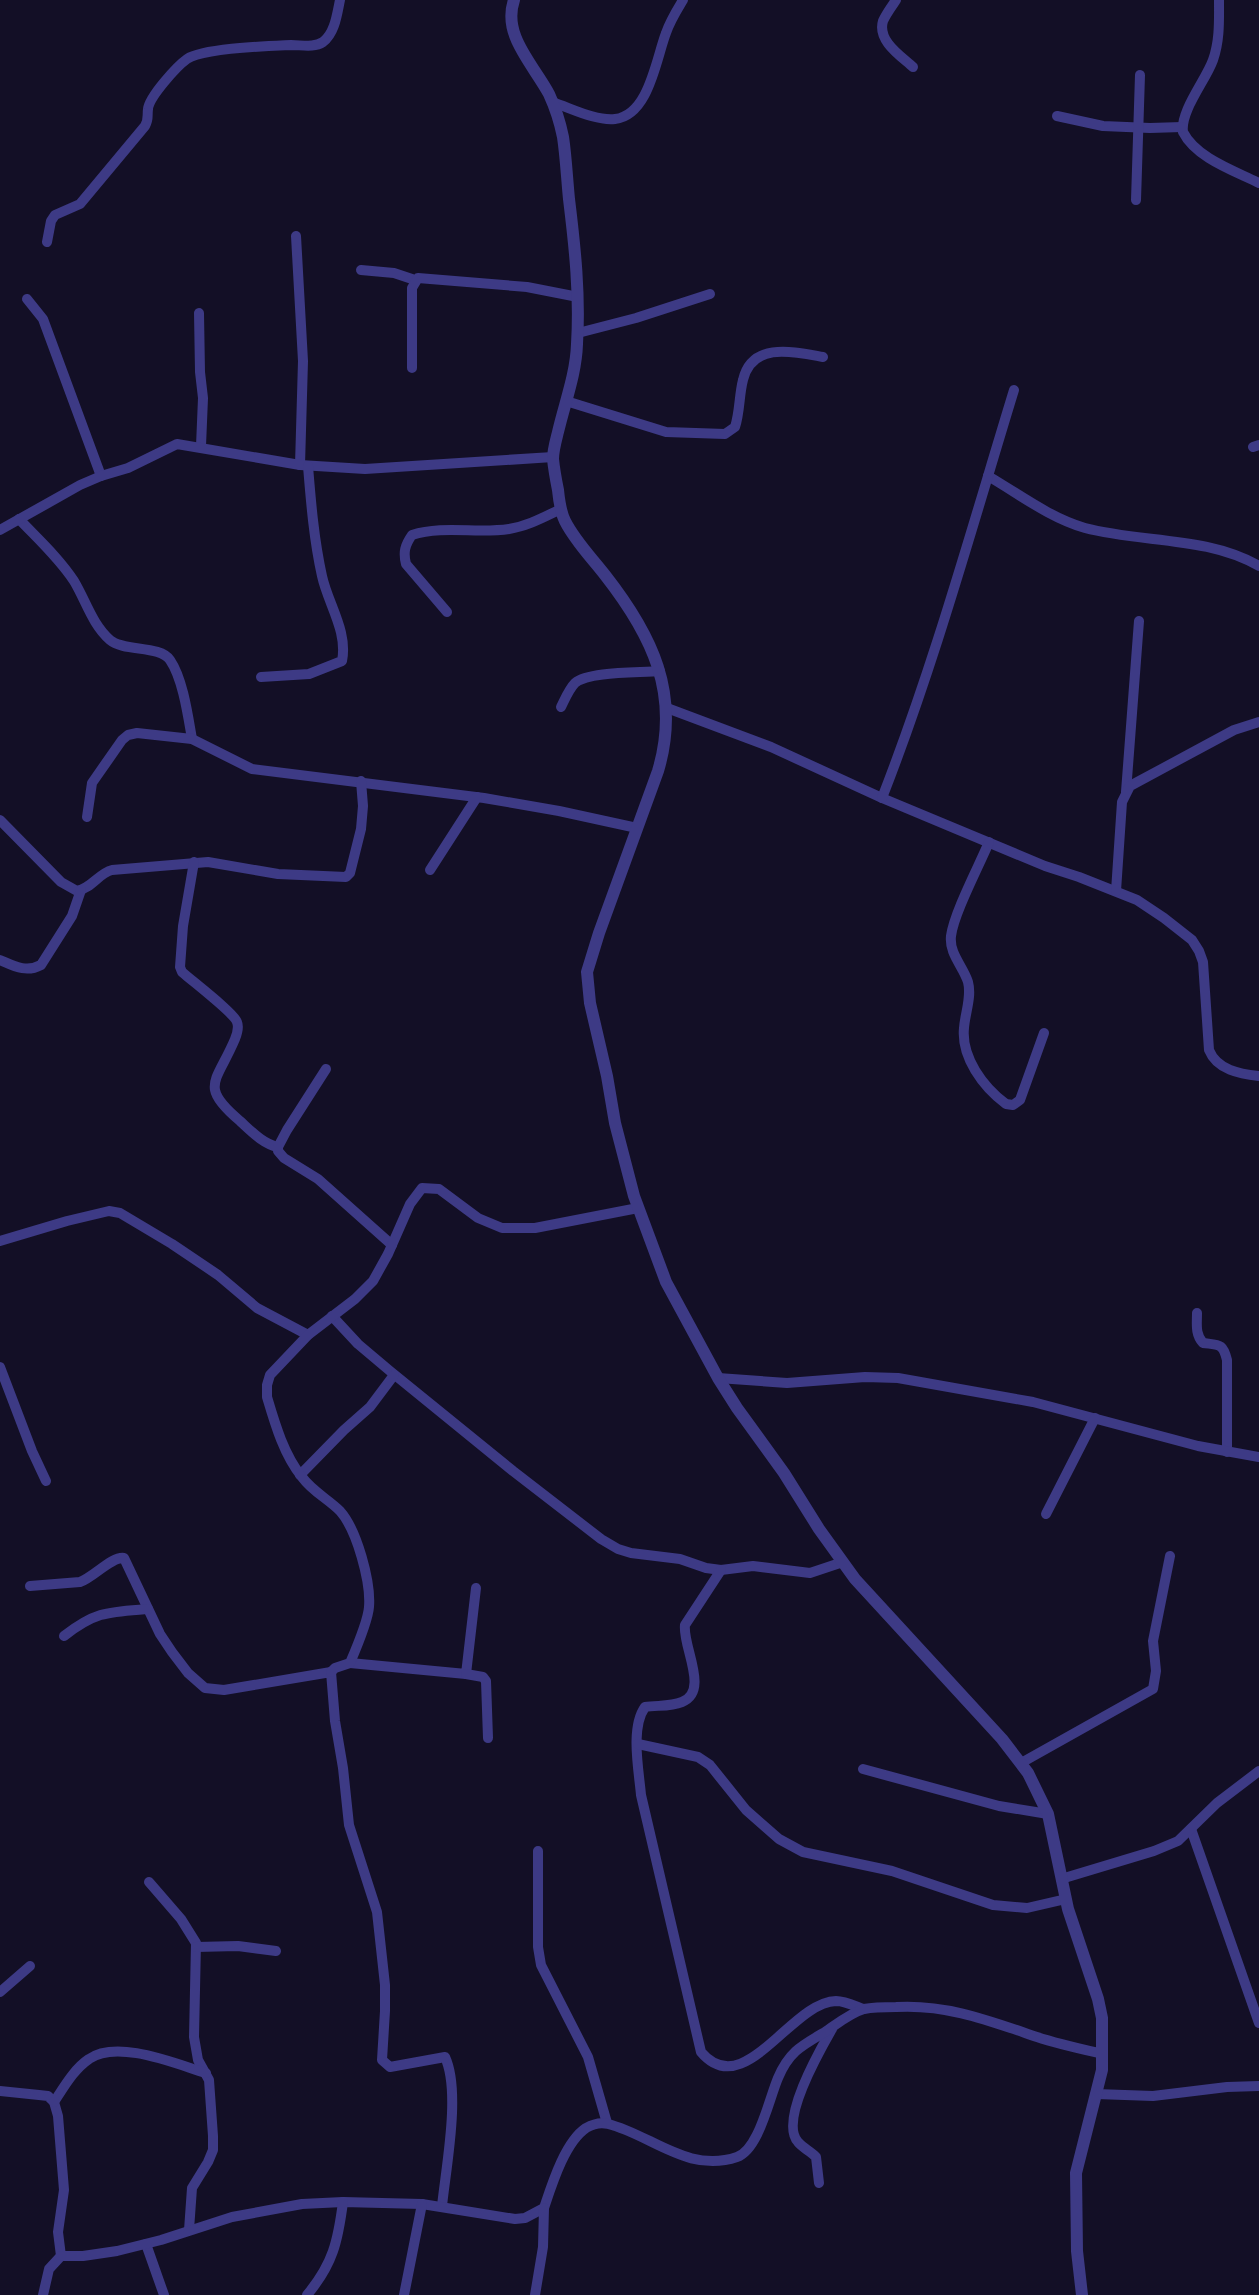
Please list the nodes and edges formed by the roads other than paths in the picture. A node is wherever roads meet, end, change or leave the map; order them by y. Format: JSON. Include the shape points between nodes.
{"nodes":[{"id":1,"x":340,"y":0,"type":"edge"},
{"id":2,"x":683,"y":0,"type":"edge"},
{"id":3,"x":896,"y":0,"type":"edge"},
{"id":4,"x":1220,"y":0,"type":"edge"},
{"id":5,"x":511,"y":1,"type":"edge"},
{"id":6,"x":913,"y":67,"type":"dead end"},
{"id":7,"x":1140,"y":75,"type":"dead end"},
{"id":8,"x":552,"y":102,"type":"junction"},
{"id":9,"x":1057,"y":116,"type":"dead end"},
{"id":10,"x":1182,"y":127,"type":"junction"},
{"id":11,"x":1140,"y":128,"type":"junction"},
{"id":12,"x":1259,"y":183,"type":"edge"},
{"id":13,"x":1136,"y":200,"type":"dead end"},
{"id":14,"x":296,"y":236,"type":"dead end"},
{"id":15,"x":47,"y":242,"type":"dead end"},
{"id":16,"x":361,"y":270,"type":"dead end"},
{"id":17,"x":415,"y":280,"type":"junction"},
{"id":18,"x":578,"y":292,"type":"junction"},
{"id":19,"x":710,"y":294,"type":"dead end"},
{"id":20,"x":27,"y":298,"type":"dead end"},
{"id":21,"x":199,"y":313,"type":"dead end"},
{"id":22,"x":578,"y":333,"type":"junction"},
{"id":23,"x":823,"y":357,"type":"dead end"},
{"id":24,"x":412,"y":368,"type":"dead end"},
{"id":25,"x":1014,"y":390,"type":"dead end"},
{"id":26,"x":566,"y":401,"type":"junction"},
{"id":27,"x":201,"y":446,"type":"junction"},
{"id":28,"x":553,"y":457,"type":"junction"},
{"id":29,"x":304,"y":466,"type":"junction"},
{"id":30,"x":101,"y":476,"type":"junction"},
{"id":31,"x":988,"y":476,"type":"junction"},
{"id":32,"x":561,"y":509,"type":"junction"},
{"id":33,"x":19,"y":519,"type":"junction"},
{"id":34,"x":0,"y":530,"type":"edge"},
{"id":35,"x":1259,"y":566,"type":"edge"},
{"id":36,"x":447,"y":612,"type":"dead end"},
{"id":37,"x":1139,"y":621,"type":"dead end"},
{"id":38,"x":660,"y":671,"type":"junction"},
{"id":39,"x":261,"y":677,"type":"dead end"},
{"id":40,"x":561,"y":707,"type":"dead end"},
{"id":41,"x":667,"y":708,"type":"junction"},
{"id":42,"x":1259,"y":722,"type":"edge"},
{"id":43,"x":192,"y":739,"type":"junction"},
{"id":44,"x":361,"y":781,"type":"junction"},
{"id":45,"x":1126,"y":792,"type":"junction"},
{"id":46,"x":477,"y":797,"type":"junction"},
{"id":47,"x":882,"y":798,"type":"junction"},
{"id":48,"x":87,"y":817,"type":"dead end"},
{"id":49,"x":0,"y":820,"type":"edge"},
{"id":50,"x":637,"y":828,"type":"junction"},
{"id":51,"x":989,"y":843,"type":"junction"},
{"id":52,"x":194,"y":862,"type":"junction"},
{"id":53,"x":430,"y":870,"type":"dead end"},
{"id":54,"x":81,"y":891,"type":"junction"},
{"id":55,"x":1116,"y":891,"type":"junction"},
{"id":56,"x":0,"y":960,"type":"edge"},
{"id":57,"x":1044,"y":1033,"type":"dead end"},
{"id":58,"x":327,"y":1069,"type":"dead end"},
{"id":59,"x":1259,"y":1076,"type":"edge"},
{"id":60,"x":278,"y":1147,"type":"junction"},
{"id":61,"x":638,"y":1208,"type":"junction"},
{"id":62,"x":0,"y":1241,"type":"edge"},
{"id":63,"x":392,"y":1245,"type":"junction"},
{"id":64,"x":1197,"y":1313,"type":"dead end"},
{"id":65,"x":332,"y":1316,"type":"junction"},
{"id":66,"x":308,"y":1335,"type":"junction"},
{"id":67,"x":0,"y":1367,"type":"edge"},
{"id":68,"x":394,"y":1375,"type":"junction"},
{"id":69,"x":718,"y":1378,"type":"junction"},
{"id":70,"x":1095,"y":1418,"type":"junction"},
{"id":71,"x":1227,"y":1452,"type":"junction"},
{"id":72,"x":1259,"y":1457,"type":"edge"},
{"id":73,"x":300,"y":1475,"type":"junction"},
{"id":74,"x":46,"y":1481,"type":"dead end"},
{"id":75,"x":1046,"y":1514,"type":"dead end"},
{"id":76,"x":1170,"y":1556,"type":"dead end"},
{"id":77,"x":843,"y":1562,"type":"junction"},
{"id":78,"x":720,"y":1570,"type":"junction"},
{"id":79,"x":30,"y":1586,"type":"dead end"},
{"id":80,"x":476,"y":1588,"type":"dead end"},
{"id":81,"x":148,"y":1609,"type":"junction"},
{"id":82,"x":64,"y":1636,"type":"dead end"},
{"id":83,"x":350,"y":1663,"type":"junction"},
{"id":84,"x":331,"y":1672,"type":"junction"},
{"id":85,"x":466,"y":1674,"type":"junction"},
{"id":86,"x":488,"y":1738,"type":"dead end"},
{"id":87,"x":638,"y":1744,"type":"junction"},
{"id":88,"x":1021,"y":1763,"type":"junction"},
{"id":89,"x":863,"y":1769,"type":"dead end"},
{"id":90,"x":1259,"y":1771,"type":"edge"},
{"id":91,"x":1048,"y":1814,"type":"junction"},
{"id":92,"x":1191,"y":1829,"type":"junction"},
{"id":93,"x":538,"y":1851,"type":"dead end"},
{"id":94,"x":1061,"y":1879,"type":"junction"},
{"id":95,"x":149,"y":1882,"type":"dead end"},
{"id":96,"x":1066,"y":1899,"type":"junction"},
{"id":97,"x":196,"y":1947,"type":"junction"},
{"id":98,"x":276,"y":1951,"type":"dead end"},
{"id":99,"x":30,"y":1966,"type":"dead end"},
{"id":100,"x":0,"y":1992,"type":"edge"},
{"id":101,"x":863,"y":2009,"type":"junction"},
{"id":102,"x":1259,"y":2023,"type":"edge"},
{"id":103,"x":833,"y":2026,"type":"junction"},
{"id":104,"x":1103,"y":2054,"type":"junction"},
{"id":105,"x":206,"y":2073,"type":"junction"},
{"id":106,"x":1259,"y":2086,"type":"edge"},
{"id":107,"x":0,"y":2091,"type":"edge"},
{"id":108,"x":1096,"y":2094,"type":"junction"},
{"id":109,"x":54,"y":2102,"type":"junction"},
{"id":110,"x":607,"y":2123,"type":"junction"},
{"id":111,"x":819,"y":2183,"type":"dead end"},
{"id":112,"x":343,"y":2202,"type":"junction"},
{"id":113,"x":422,"y":2204,"type":"junction"},
{"id":114,"x":442,"y":2206,"type":"junction"},
{"id":115,"x":544,"y":2208,"type":"junction"},
{"id":116,"x":189,"y":2230,"type":"junction"},
{"id":117,"x":146,"y":2244,"type":"junction"},
{"id":118,"x":61,"y":2256,"type":"junction"},
{"id":119,"x":43,"y":2295,"type":"edge"},
{"id":120,"x":164,"y":2295,"type":"edge"},
{"id":121,"x":307,"y":2295,"type":"edge"},
{"id":122,"x":404,"y":2295,"type":"edge"},
{"id":123,"x":535,"y":2295,"type":"edge"},
{"id":124,"x":1082,"y":2295,"type":"edge"}],
"edges":[{"from":1,"to":15,"type":"street","via":[[333,28],[322,43],[207,53],[190,57],[176,68],[148,109],[145,126],[80,204],[55,215]]},
{"from":2,"to":8,"type":"street","via":[[667,30],[647,89],[632,112],[612,119]]},
{"from":3,"to":6,"type":"street","via":[[882,30],[885,40]]},
{"from":4,"to":10,"type":"street","via":[[1217,47]]},
{"from":5,"to":8,"type":"street","via":[[514,35]]},
{"from":7,"to":11,"type":"street"},
{"from":8,"to":18,"type":"street","via":[[563,137]]},
{"from":9,"to":11,"type":"street","via":[[1103,126]]},
{"from":10,"to":11,"type":"street"},
{"from":10,"to":12,"type":"street","via":[[1185,137],[1205,154]]},
{"from":11,"to":13,"type":"street"},
{"from":14,"to":29,"type":"street"},
{"from":16,"to":17,"type":"street","via":[[400,274]]},
{"from":17,"to":18,"type":"street","via":[[422,277]]},
{"from":17,"to":24,"type":"street"},
{"from":18,"to":22,"type":"street"},
{"from":19,"to":22,"type":"street"},
{"from":20,"to":30,"type":"street","via":[[43,319]]},
{"from":21,"to":27,"type":"street"},
{"from":22,"to":26,"type":"street"},
{"from":23,"to":26,"type":"street","via":[[782,350],[749,365],[735,427],[725,434],[666,432]]},
{"from":25,"to":31,"type":"street"},
{"from":26,"to":28,"type":"street"},
{"from":27,"to":29,"type":"street"},
{"from":27,"to":30,"type":"street","via":[[173,445],[128,468]]},
{"from":28,"to":29,"type":"street","via":[[382,469]]},
{"from":28,"to":32,"type":"street"},
{"from":29,"to":39,"type":"street","via":[[322,579],[339,625],[344,652],[342,661],[309,674]]},
{"from":30,"to":33,"type":"street"},
{"from":31,"to":35,"type":"street","via":[[1060,519],[1084,527],[1206,546]]},
{"from":31,"to":47,"type":"street","via":[[906,736]]},
{"from":32,"to":36,"type":"street","via":[[507,529],[434,530],[412,535],[403,554],[406,564]]},
{"from":32,"to":38,"type":"street","via":[[572,535],[623,598]]},
{"from":33,"to":34,"type":"street"},
{"from":33,"to":43,"type":"street","via":[[60,561],[111,642],[168,657]]},
{"from":37,"to":45,"type":"street"},
{"from":38,"to":40,"type":"street","via":[[591,675],[573,685]]},
{"from":38,"to":41,"type":"street"},
{"from":41,"to":47,"type":"street","via":[[771,747]]},
{"from":41,"to":50,"type":"street","via":[[664,750]]},
{"from":42,"to":45,"type":"street","via":[[1234,730],[1138,779]]},
{"from":43,"to":44,"type":"street","via":[[252,769]]},
{"from":43,"to":48,"type":"street","via":[[151,733],[128,735],[92,783]]},
{"from":44,"to":46,"type":"street"},
{"from":44,"to":52,"type":"street","via":[[361,829],[346,877],[278,874]]},
{"from":45,"to":55,"type":"street"},
{"from":46,"to":50,"type":"street"},
{"from":46,"to":53,"type":"street"},
{"from":47,"to":51,"type":"street"},
{"from":49,"to":54,"type":"street","via":[[61,882]]},
{"from":50,"to":61,"type":"street","via":[[587,972],[615,1123]]},
{"from":51,"to":55,"type":"street"},
{"from":51,"to":57,"type":"street","via":[[954,926],[951,945],[970,995],[964,1048],[981,1077],[1006,1104],[1013,1105],[1020,1100]]},
{"from":52,"to":54,"type":"street","via":[[106,871]]},
{"from":52,"to":60,"type":"street","via":[[180,967],[234,1016],[238,1028],[216,1077],[216,1096],[225,1109],[264,1142]]},
{"from":54,"to":56,"type":"street","via":[[72,916],[41,965],[22,969]]},
{"from":55,"to":59,"type":"street","via":[[1137,900],[1192,940],[1203,962],[1212,1058],[1226,1068]]},
{"from":58,"to":60,"type":"street"},
{"from":60,"to":63,"type":"street","via":[[284,1158],[318,1179]]},
{"from":61,"to":63,"type":"street","via":[[535,1228],[502,1228],[478,1218],[439,1189],[422,1188],[410,1204]]},
{"from":61,"to":69,"type":"street","via":[[666,1282]]},
{"from":62,"to":66,"type":"street","via":[[109,1211],[120,1213],[218,1275],[257,1308]]},
{"from":63,"to":65,"type":"street","via":[[373,1281]]},
{"from":64,"to":71,"type":"street","via":[[1199,1338],[1225,1350]]},
{"from":65,"to":66,"type":"street"},
{"from":65,"to":68,"type":"street"},
{"from":66,"to":73,"type":"street","via":[[270,1375],[267,1385],[271,1410]]},
{"from":67,"to":74,"type":"street"},
{"from":68,"to":73,"type":"street","via":[[370,1407]]},
{"from":68,"to":78,"type":"street","via":[[609,1544],[631,1553],[680,1559]]},
{"from":69,"to":70,"type":"street","via":[[788,1383],[898,1378],[995,1394]]},
{"from":69,"to":77,"type":"street"},
{"from":70,"to":71,"type":"street"},
{"from":70,"to":75,"type":"street"},
{"from":71,"to":72,"type":"street"},
{"from":73,"to":83,"type":"street","via":[[350,1526],[367,1579],[369,1609]]},
{"from":76,"to":88,"type":"street","via":[[1153,1641],[1153,1689]]},
{"from":77,"to":78,"type":"street","via":[[810,1573],[753,1566]]},
{"from":77,"to":88,"type":"street"},
{"from":78,"to":87,"type":"street","via":[[685,1625],[683,1635],[695,1685],[692,1694],[683,1702],[645,1707],[640,1714]]},
{"from":79,"to":81,"type":"street","via":[[81,1582],[120,1557],[128,1562]]},
{"from":80,"to":85,"type":"street"},
{"from":81,"to":82,"type":"street","via":[[99,1615]]},
{"from":81,"to":84,"type":"street","via":[[172,1652],[205,1688],[224,1690]]},
{"from":83,"to":84,"type":"street"},
{"from":83,"to":85,"type":"street"},
{"from":84,"to":114,"type":"street","via":[[349,1824],[377,1912],[385,2011],[381,2060],[390,2067],[445,2057],[452,2081]]},
{"from":85,"to":86,"type":"street","via":[[486,1681]]},
{"from":87,"to":96,"type":"street","via":[[698,1757],[710,1765],[746,1810],[780,1839],[803,1852],[892,1871],[993,1905],[1027,1908]]},
{"from":87,"to":101,"type":"street","via":[[641,1795],[694,2028],[701,2052],[709,2062],[730,2066],[753,2059],[792,2024],[834,2001]]},
{"from":88,"to":91,"type":"street"},
{"from":89,"to":91,"type":"street","via":[[999,1806]]},
{"from":90,"to":92,"type":"street"},
{"from":91,"to":94,"type":"street"},
{"from":92,"to":94,"type":"street","via":[[1170,1845]]},
{"from":92,"to":102,"type":"street"},
{"from":93,"to":110,"type":"street","via":[[541,1965],[588,2057]]},
{"from":94,"to":96,"type":"street"},
{"from":95,"to":97,"type":"street","via":[[193,1935]]},
{"from":96,"to":104,"type":"street","via":[[1098,1999]]},
{"from":97,"to":98,"type":"street","via":[[238,1946]]},
{"from":97,"to":105,"type":"street","via":[[195,2053]]},
{"from":99,"to":100,"type":"street"},
{"from":101,"to":103,"type":"street"},
{"from":101,"to":104,"type":"street","via":[[913,2005],[956,2010]]},
{"from":103,"to":110,"type":"street","via":[[808,2040],[785,2062],[763,2124],[749,2149],[740,2156],[726,2160],[692,2158]]},
{"from":103,"to":111,"type":"street","via":[[806,2076],[793,2124],[797,2142],[816,2157]]},
{"from":104,"to":108,"type":"street"},
{"from":105,"to":109,"type":"street","via":[[144,2055],[100,2052],[75,2072]]},
{"from":105,"to":116,"type":"street","via":[[213,2150],[192,2188]]},
{"from":106,"to":108,"type":"street","via":[[1153,2096]]},
{"from":107,"to":109,"type":"street","via":[[39,2094]]},
{"from":108,"to":124,"type":"street","via":[[1076,2173]]},
{"from":109,"to":118,"type":"street","via":[[64,2190],[57,2232]]},
{"from":110,"to":115,"type":"street","via":[[587,2127],[580,2134],[554,2180]]},
{"from":112,"to":113,"type":"street"},
{"from":112,"to":116,"type":"street","via":[[280,2207]]},
{"from":112,"to":121,"type":"street","via":[[336,2248]]},
{"from":113,"to":114,"type":"street"},
{"from":113,"to":122,"type":"street"},
{"from":114,"to":115,"type":"street","via":[[515,2218],[525,2218]]},
{"from":115,"to":123,"type":"street","via":[[543,2247]]},
{"from":116,"to":117,"type":"street"},
{"from":117,"to":118,"type":"street","via":[[95,2255]]},
{"from":117,"to":120,"type":"street"},
{"from":118,"to":119,"type":"street","via":[[49,2269]]}]}
